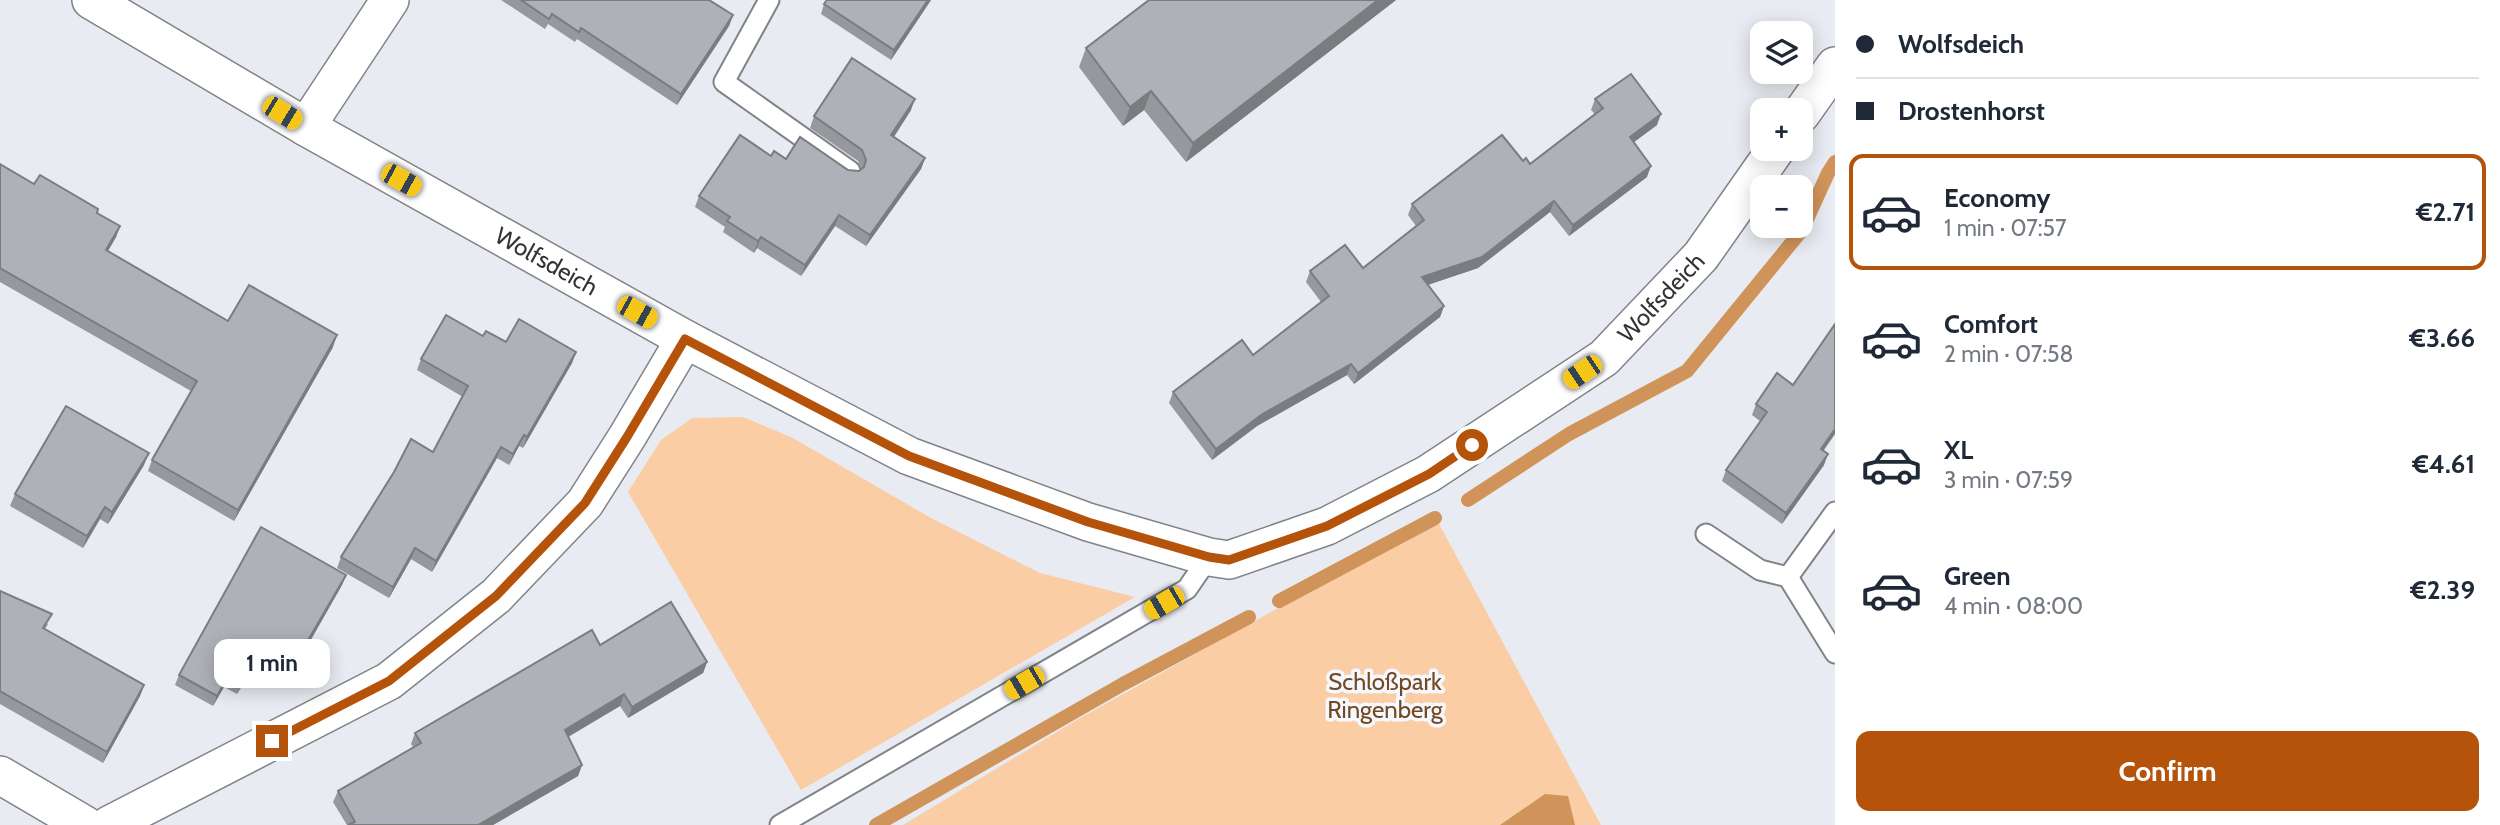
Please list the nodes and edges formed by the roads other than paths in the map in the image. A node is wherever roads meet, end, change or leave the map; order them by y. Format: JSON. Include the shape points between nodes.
{"nodes":[{"id":1,"x":91,"y":0,"type":"edge"},
{"id":2,"x":390,"y":0,"type":"edge"},
{"id":3,"x":769,"y":0,"type":"edge"},
{"id":4,"x":1835,"y":66,"type":"edge"},
{"id":5,"x":1812,"y":98,"type":"edge"},
{"id":6,"x":306,"y":127,"type":"junction"},
{"id":7,"x":1768,"y":161,"type":"edge"},
{"id":8,"x":850,"y":171,"type":"edge"},
{"id":9,"x":685,"y":339,"type":"junction"},
{"id":10,"x":1835,"y":512,"type":"edge"},
{"id":11,"x":1706,"y":534,"type":"dead end"},
{"id":12,"x":1209,"y":557,"type":"junction"},
{"id":13,"x":1788,"y":577,"type":"junction"},
{"id":14,"x":1835,"y":653,"type":"edge"},
{"id":15,"x":0,"y":775,"type":"edge"},
{"id":16,"x":85,"y":825,"type":"edge"},
{"id":17,"x":108,"y":825,"type":"edge"},
{"id":18,"x":780,"y":825,"type":"edge"}],
"edges":[{"from":1,"to":6,"type":"street","name":"Wolfsdeich"},
{"from":2,"to":6,"type":"street"},
{"from":3,"to":8,"type":"lane","via":[[724,82]]},
{"from":4,"to":5,"type":"street"},
{"from":6,"to":9,"type":"street","name":"Wolfsdeich"},
{"from":7,"to":12,"type":"street","name":"Wolfsdeich","via":[[1701,256],[1604,358],[1429,474],[1327,526],[1229,560]]},
{"from":9,"to":12,"type":"street","name":"Wolfsdeich","via":[[909,456],[1088,522]]},
{"from":9,"to":17,"type":"street","via":[[585,503],[496,596],[389,681]]},
{"from":10,"to":13,"type":"lane"},
{"from":11,"to":13,"type":"lane","via":[[1760,570]]},
{"from":12,"to":18,"type":"lane","via":[[1187,589]]},
{"from":13,"to":14,"type":"lane"},
{"from":15,"to":16,"type":"street"}]}
